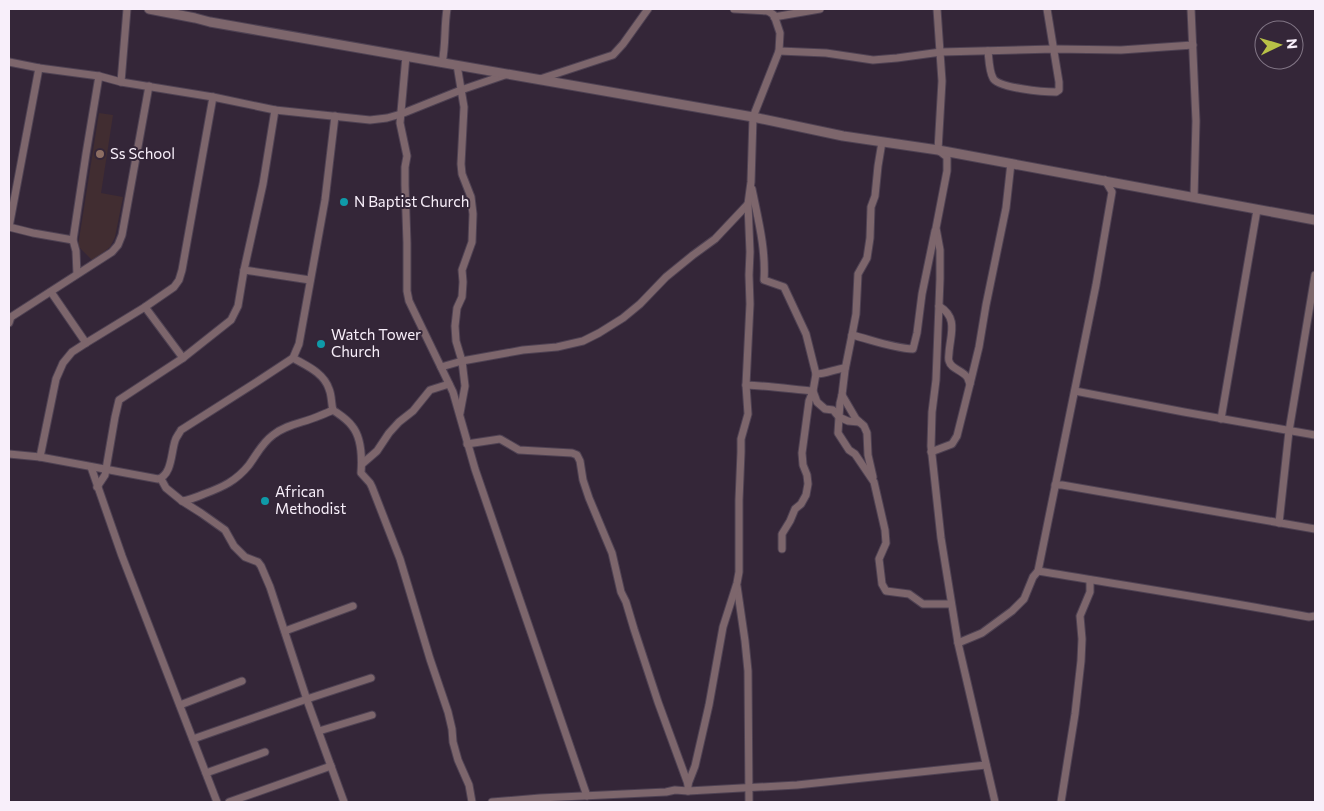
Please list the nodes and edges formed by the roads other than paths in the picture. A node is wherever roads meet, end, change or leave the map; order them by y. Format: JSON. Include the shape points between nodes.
{"nodes":[{"id":1,"x":127,"y":9,"type":"edge"},
{"id":2,"x":149,"y":9,"type":"edge"},
{"id":3,"x":446,"y":9,"type":"edge"},
{"id":4,"x":648,"y":9,"type":"edge"},
{"id":5,"x":734,"y":9,"type":"edge"},
{"id":6,"x":820,"y":9,"type":"edge"},
{"id":7,"x":937,"y":9,"type":"edge"},
{"id":8,"x":1047,"y":9,"type":"edge"},
{"id":9,"x":1190,"y":9,"type":"edge"},
{"id":10,"x":768,"y":10,"type":"edge"},
{"id":11,"x":774,"y":17,"type":"junction"},
{"id":12,"x":1192,"y":45,"type":"junction"},
{"id":13,"x":1054,"y":49,"type":"junction"},
{"id":14,"x":778,"y":51,"type":"junction"},
{"id":15,"x":988,"y":51,"type":"junction"},
{"id":16,"x":941,"y":52,"type":"junction"},
{"id":17,"x":406,"y":56,"type":"junction"},
{"id":18,"x":9,"y":62,"type":"edge"},
{"id":19,"x":442,"y":62,"type":"junction"},
{"id":20,"x":457,"y":65,"type":"junction"},
{"id":21,"x":39,"y":68,"type":"junction"},
{"id":22,"x":507,"y":74,"type":"junction"},
{"id":23,"x":99,"y":76,"type":"junction"},
{"id":24,"x":539,"y":80,"type":"junction"},
{"id":25,"x":121,"y":82,"type":"junction"},
{"id":26,"x":148,"y":86,"type":"junction"},
{"id":27,"x":460,"y":90,"type":"junction"},
{"id":28,"x":213,"y":97,"type":"junction"},
{"id":29,"x":275,"y":110,"type":"junction"},
{"id":30,"x":401,"y":114,"type":"junction"},
{"id":31,"x":336,"y":116,"type":"junction"},
{"id":32,"x":753,"y":118,"type":"junction"},
{"id":33,"x":882,"y":142,"type":"junction"},
{"id":34,"x":938,"y":150,"type":"junction"},
{"id":35,"x":1011,"y":163,"type":"junction"},
{"id":36,"x":1105,"y":180,"type":"junction"},
{"id":37,"x":751,"y":182,"type":"junction"},
{"id":38,"x":1194,"y":197,"type":"junction"},
{"id":39,"x":748,"y":204,"type":"junction"},
{"id":40,"x":1257,"y":210,"type":"junction"},
{"id":41,"x":1315,"y":220,"type":"edge"},
{"id":42,"x":9,"y":227,"type":"edge"},
{"id":43,"x":936,"y":228,"type":"junction"},
{"id":44,"x":73,"y":240,"type":"junction"},
{"id":45,"x":244,"y":270,"type":"junction"},
{"id":46,"x":76,"y":274,"type":"junction"},
{"id":47,"x":1315,"y":275,"type":"edge"},
{"id":48,"x":310,"y":280,"type":"junction"},
{"id":49,"x":51,"y":292,"type":"junction"},
{"id":50,"x":939,"y":306,"type":"junction"},
{"id":51,"x":144,"y":307,"type":"junction"},
{"id":52,"x":10,"y":319,"type":"edge"},
{"id":53,"x":852,"y":335,"type":"junction"},
{"id":54,"x":86,"y":343,"type":"junction"},
{"id":55,"x":183,"y":358,"type":"junction"},
{"id":56,"x":293,"y":358,"type":"junction"},
{"id":57,"x":462,"y":361,"type":"junction"},
{"id":58,"x":441,"y":367,"type":"junction"},
{"id":59,"x":845,"y":368,"type":"junction"},
{"id":60,"x":816,"y":374,"type":"junction"},
{"id":61,"x":449,"y":384,"type":"junction"},
{"id":62,"x":970,"y":384,"type":"junction"},
{"id":63,"x":746,"y":385,"type":"junction"},
{"id":64,"x":813,"y":391,"type":"junction"},
{"id":65,"x":1075,"y":391,"type":"junction"},
{"id":66,"x":842,"y":395,"type":"junction"},
{"id":67,"x":333,"y":410,"type":"junction"},
{"id":68,"x":460,"y":416,"type":"junction"},
{"id":69,"x":839,"y":417,"type":"junction"},
{"id":70,"x":1221,"y":419,"type":"junction"},
{"id":71,"x":859,"y":422,"type":"junction"},
{"id":72,"x":1288,"y":431,"type":"junction"},
{"id":73,"x":1315,"y":435,"type":"edge"},
{"id":74,"x":467,"y":444,"type":"junction"},
{"id":75,"x":932,"y":452,"type":"junction"},
{"id":76,"x":9,"y":454,"type":"edge"},
{"id":77,"x":40,"y":457,"type":"junction"},
{"id":78,"x":362,"y":464,"type":"junction"},
{"id":79,"x":91,"y":467,"type":"junction"},
{"id":80,"x":106,"y":469,"type":"junction"},
{"id":81,"x":161,"y":479,"type":"junction"},
{"id":82,"x":874,"y":482,"type":"junction"},
{"id":83,"x":1055,"y":485,"type":"junction"},
{"id":84,"x":98,"y":487,"type":"junction"},
{"id":85,"x":182,"y":501,"type":"junction"},
{"id":86,"x":1279,"y":524,"type":"junction"},
{"id":87,"x":1315,"y":529,"type":"edge"},
{"id":88,"x":782,"y":549,"type":"dead end"},
{"id":89,"x":1038,"y":571,"type":"junction"},
{"id":90,"x":1090,"y":580,"type":"junction"},
{"id":91,"x":737,"y":584,"type":"junction"},
{"id":92,"x":951,"y":604,"type":"junction"},
{"id":93,"x":353,"y":606,"type":"dead end"},
{"id":94,"x":1315,"y":616,"type":"edge"},
{"id":95,"x":285,"y":631,"type":"junction"},
{"id":96,"x":958,"y":644,"type":"junction"},
{"id":97,"x":371,"y":678,"type":"dead end"},
{"id":98,"x":242,"y":682,"type":"dead end"},
{"id":99,"x":307,"y":699,"type":"junction"},
{"id":100,"x":180,"y":705,"type":"junction"},
{"id":101,"x":372,"y":715,"type":"dead end"},
{"id":102,"x":319,"y":731,"type":"junction"},
{"id":103,"x":193,"y":739,"type":"junction"},
{"id":104,"x":266,"y":752,"type":"dead end"},
{"id":105,"x":986,"y":765,"type":"junction"},
{"id":106,"x":331,"y":766,"type":"junction"},
{"id":107,"x":206,"y":773,"type":"junction"},
{"id":108,"x":688,"y":788,"type":"junction"},
{"id":109,"x":748,"y":788,"type":"junction"},
{"id":110,"x":587,"y":796,"type":"junction"},
{"id":111,"x":218,"y":802,"type":"edge"},
{"id":112,"x":229,"y":802,"type":"edge"},
{"id":113,"x":344,"y":802,"type":"edge"},
{"id":114,"x":472,"y":802,"type":"edge"},
{"id":115,"x":492,"y":802,"type":"edge"},
{"id":116,"x":749,"y":802,"type":"edge"},
{"id":117,"x":995,"y":802,"type":"edge"},
{"id":118,"x":1061,"y":802,"type":"edge"}],
"edges":[{"from":1,"to":25,"type":"street"},
{"from":2,"to":17,"type":"street"},
{"from":3,"to":19,"type":"street"},
{"from":4,"to":24,"type":"street","via":[[613,55]]},
{"from":5,"to":10,"type":"street"},
{"from":6,"to":11,"type":"street"},
{"from":7,"to":16,"type":"street"},
{"from":8,"to":13,"type":"street"},
{"from":9,"to":12,"type":"street"},
{"from":10,"to":11,"type":"street"},
{"from":11,"to":14,"type":"street","via":[[780,33]]},
{"from":12,"to":13,"type":"street","via":[[1121,50]]},
{"from":12,"to":38,"type":"street","via":[[1196,121]]},
{"from":13,"to":15,"type":"street"},
{"from":13,"to":15,"type":"street","via":[[1059,82],[1056,92],[1004,86],[996,82],[992,78]]},
{"from":14,"to":16,"type":"street","via":[[826,53],[873,60]]},
{"from":14,"to":32,"type":"street"},
{"from":15,"to":16,"type":"street"},
{"from":16,"to":34,"type":"street"},
{"from":17,"to":19,"type":"street"},
{"from":17,"to":30,"type":"street"},
{"from":18,"to":21,"type":"street"},
{"from":19,"to":20,"type":"street"},
{"from":20,"to":22,"type":"street"},
{"from":20,"to":27,"type":"street"},
{"from":21,"to":23,"type":"street"},
{"from":21,"to":42,"type":"street"},
{"from":22,"to":24,"type":"street"},
{"from":22,"to":27,"type":"street"},
{"from":23,"to":25,"type":"street"},
{"from":23,"to":44,"type":"street"},
{"from":24,"to":32,"type":"street"},
{"from":25,"to":26,"type":"street"},
{"from":26,"to":28,"type":"street"},
{"from":26,"to":46,"type":"street","via":[[122,235],[112,252]]},
{"from":27,"to":30,"type":"street"},
{"from":27,"to":57,"type":"street","via":[[464,107],[462,174],[472,197],[473,214],[472,242],[462,270],[462,297],[455,326]]},
{"from":28,"to":29,"type":"street"},
{"from":28,"to":51,"type":"street","via":[[179,280]]},
{"from":29,"to":31,"type":"street"},
{"from":29,"to":45,"type":"street"},
{"from":30,"to":31,"type":"street","via":[[370,120]]},
{"from":30,"to":58,"type":"street","via":[[407,156],[407,291],[409,302]]},
{"from":31,"to":48,"type":"street"},
{"from":32,"to":33,"type":"street"},
{"from":32,"to":37,"type":"street"},
{"from":33,"to":34,"type":"street"},
{"from":33,"to":53,"type":"street","via":[[871,207],[867,258],[858,274]]},
{"from":34,"to":35,"type":"street"},
{"from":34,"to":43,"type":"street","via":[[947,157],[947,171]]},
{"from":35,"to":36,"type":"street"},
{"from":35,"to":62,"type":"street","via":[[1006,208]]},
{"from":36,"to":38,"type":"street"},
{"from":36,"to":65,"type":"street","via":[[1112,192]]},
{"from":37,"to":39,"type":"street"},
{"from":37,"to":60,"type":"street","via":[[762,242],[764,280],[784,287],[806,334]]},
{"from":38,"to":40,"type":"street"},
{"from":39,"to":57,"type":"street","via":[[715,239],[623,318],[599,334],[557,347]]},
{"from":39,"to":63,"type":"street","via":[[750,304]]},
{"from":40,"to":41,"type":"street"},
{"from":40,"to":70,"type":"street"},
{"from":42,"to":44,"type":"street"},
{"from":43,"to":50,"type":"street","via":[[940,250]]},
{"from":43,"to":53,"type":"street","via":[[913,349]]},
{"from":44,"to":46,"type":"street"},
{"from":45,"to":48,"type":"street"},
{"from":45,"to":55,"type":"street","via":[[238,306],[231,320]]},
{"from":46,"to":49,"type":"street"},
{"from":47,"to":72,"type":"street"},
{"from":48,"to":56,"type":"street","via":[[299,344]]},
{"from":49,"to":52,"type":"street"},
{"from":49,"to":54,"type":"street"},
{"from":50,"to":62,"type":"street","via":[[946,310],[952,322],[948,361],[968,377]]},
{"from":50,"to":75,"type":"street"},
{"from":51,"to":54,"type":"street"},
{"from":51,"to":55,"type":"street"},
{"from":53,"to":59,"type":"street"},
{"from":54,"to":77,"type":"street","via":[[72,352],[56,379]]},
{"from":55,"to":80,"type":"street","via":[[119,400]]},
{"from":56,"to":67,"type":"street","via":[[317,372],[326,382]]},
{"from":56,"to":81,"type":"street","via":[[181,430],[168,471]]},
{"from":57,"to":58,"type":"street"},
{"from":57,"to":68,"type":"street","via":[[465,386]]},
{"from":58,"to":61,"type":"street"},
{"from":59,"to":60,"type":"street"},
{"from":59,"to":66,"type":"street"},
{"from":60,"to":64,"type":"street"},
{"from":61,"to":68,"type":"street"},
{"from":61,"to":78,"type":"street","via":[[430,390]]},
{"from":62,"to":75,"type":"street","via":[[957,436],[952,444]]},
{"from":63,"to":64,"type":"street"},
{"from":63,"to":91,"type":"street","via":[[748,414],[741,438]]},
{"from":64,"to":69,"type":"street","via":[[817,402]]},
{"from":64,"to":88,"type":"street","via":[[803,442],[803,466],[808,484],[806,495],[782,534]]},
{"from":65,"to":70,"type":"street"},
{"from":65,"to":83,"type":"street"},
{"from":66,"to":69,"type":"street"},
{"from":66,"to":71,"type":"street"},
{"from":67,"to":78,"type":"street","via":[[356,432]]},
{"from":67,"to":85,"type":"street","via":[[280,430],[261,446],[232,482]]},
{"from":68,"to":74,"type":"street"},
{"from":69,"to":71,"type":"street"},
{"from":69,"to":82,"type":"street","via":[[838,433]]},
{"from":70,"to":72,"type":"street"},
{"from":71,"to":82,"type":"street","via":[[867,433]]},
{"from":72,"to":73,"type":"street"},
{"from":72,"to":86,"type":"street"},
{"from":74,"to":108,"type":"street","via":[[500,439],[519,450],[572,453],[578,457],[583,480],[612,553],[621,592]]},
{"from":74,"to":110,"type":"street"},
{"from":75,"to":92,"type":"street"},
{"from":76,"to":77,"type":"street"},
{"from":77,"to":79,"type":"street"},
{"from":78,"to":114,"type":"street","via":[[361,473],[372,487],[400,559],[448,712],[453,742]]},
{"from":79,"to":80,"type":"street"},
{"from":79,"to":84,"type":"street"},
{"from":80,"to":81,"type":"street"},
{"from":80,"to":84,"type":"street"},
{"from":81,"to":85,"type":"street","via":[[166,488]]},
{"from":82,"to":92,"type":"street","via":[[886,543],[879,559],[884,588],[889,592],[909,594],[923,604]]},
{"from":83,"to":86,"type":"street"},
{"from":83,"to":89,"type":"street"},
{"from":84,"to":100,"type":"street"},
{"from":85,"to":95,"type":"street","via":[[226,530],[234,546],[245,557],[262,566]]},
{"from":86,"to":87,"type":"street"},
{"from":89,"to":90,"type":"street"},
{"from":89,"to":96,"type":"street","via":[[1032,577],[1024,599],[1012,612],[982,634]]},
{"from":90,"to":94,"type":"street"},
{"from":90,"to":118,"type":"street","via":[[1090,592],[1080,616],[1081,661]]},
{"from":91,"to":108,"type":"street","via":[[723,628]]},
{"from":91,"to":109,"type":"street","via":[[748,671]]},
{"from":92,"to":96,"type":"street"},
{"from":93,"to":95,"type":"street"},
{"from":95,"to":99,"type":"street"},
{"from":96,"to":105,"type":"street"},
{"from":97,"to":99,"type":"street"},
{"from":98,"to":100,"type":"street"},
{"from":99,"to":102,"type":"street"},
{"from":99,"to":103,"type":"street"},
{"from":100,"to":103,"type":"street"},
{"from":101,"to":102,"type":"street"},
{"from":102,"to":106,"type":"street"},
{"from":103,"to":107,"type":"street"},
{"from":104,"to":107,"type":"street"},
{"from":105,"to":109,"type":"street"},
{"from":105,"to":117,"type":"street"},
{"from":106,"to":112,"type":"street"},
{"from":106,"to":113,"type":"street"},
{"from":107,"to":111,"type":"street"},
{"from":108,"to":109,"type":"street"},
{"from":108,"to":110,"type":"street"},
{"from":109,"to":116,"type":"street"},
{"from":110,"to":115,"type":"street"}]}
